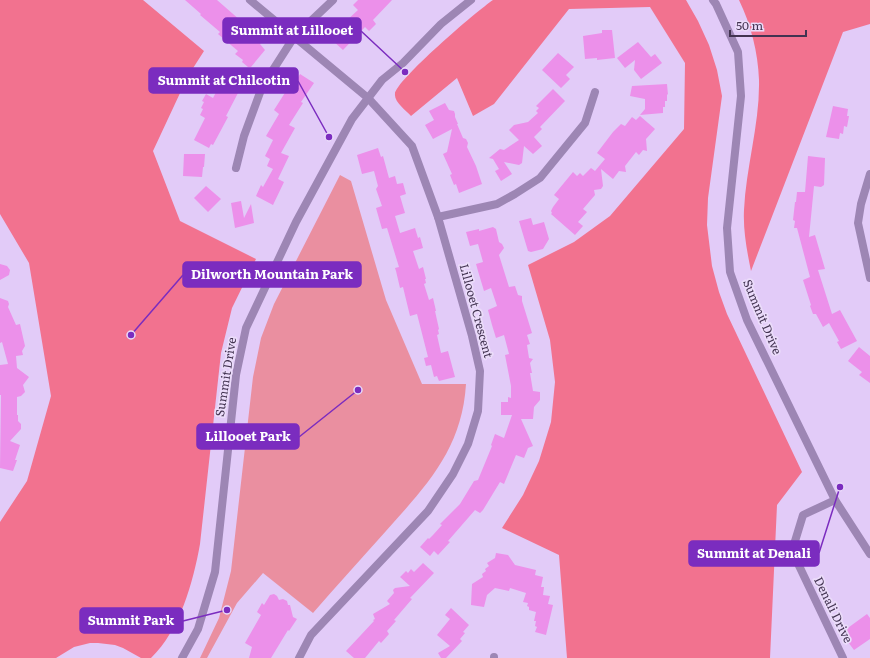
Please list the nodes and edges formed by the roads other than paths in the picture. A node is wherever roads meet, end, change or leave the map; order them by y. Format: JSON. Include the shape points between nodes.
{"nodes":[{"id":1,"x":250,"y":0,"type":"edge"},
{"id":2,"x":333,"y":0,"type":"edge"},
{"id":3,"x":471,"y":0,"type":"edge"},
{"id":4,"x":713,"y":0,"type":"edge"},
{"id":5,"x":294,"y":38,"type":"junction"},
{"id":6,"x":595,"y":92,"type":"dead end"},
{"id":7,"x":368,"y":98,"type":"junction"},
{"id":8,"x":236,"y":168,"type":"dead end"},
{"id":9,"x":870,"y":174,"type":"edge"},
{"id":10,"x":438,"y":217,"type":"junction"},
{"id":11,"x":870,"y":278,"type":"edge"},
{"id":12,"x":835,"y":500,"type":"junction"},
{"id":13,"x":870,"y":554,"type":"edge"},
{"id":14,"x":182,"y":658,"type":"edge"},
{"id":15,"x":299,"y":658,"type":"edge"},
{"id":16,"x":843,"y":658,"type":"edge"}],
"edges":[{"from":1,"to":5,"type":"street","name":"Lillooet Crescent"},
{"from":2,"to":5,"type":"street"},
{"from":3,"to":7,"type":"street","name":"Summit Drive","via":[[441,24],[403,63],[382,80]]},
{"from":4,"to":12,"type":"street","name":"Summit Drive","via":[[738,52],[741,96],[727,228],[730,272],[747,320]]},
{"from":5,"to":7,"type":"street","name":"Lillooet Crescent"},
{"from":5,"to":8,"type":"street","via":[[262,87],[244,136]]},
{"from":6,"to":10,"type":"street","via":[[585,122],[540,178],[497,204]]},
{"from":7,"to":10,"type":"street","name":"Lillooet Crescent","via":[[412,146]]},
{"from":7,"to":14,"type":"street","name":"Summit Drive","via":[[352,119],[296,222],[246,328],[236,375],[215,572],[198,629]]},
{"from":9,"to":11,"type":"street","via":[[858,223]]},
{"from":10,"to":15,"type":"street","name":"Lillooet Crescent","via":[[480,371],[478,412],[468,444],[453,474],[428,511],[311,636]]},
{"from":12,"to":13,"type":"street","name":"Summit Drive"},
{"from":12,"to":16,"type":"street","name":"Denali Drive","via":[[803,515],[792,551]]}]}
